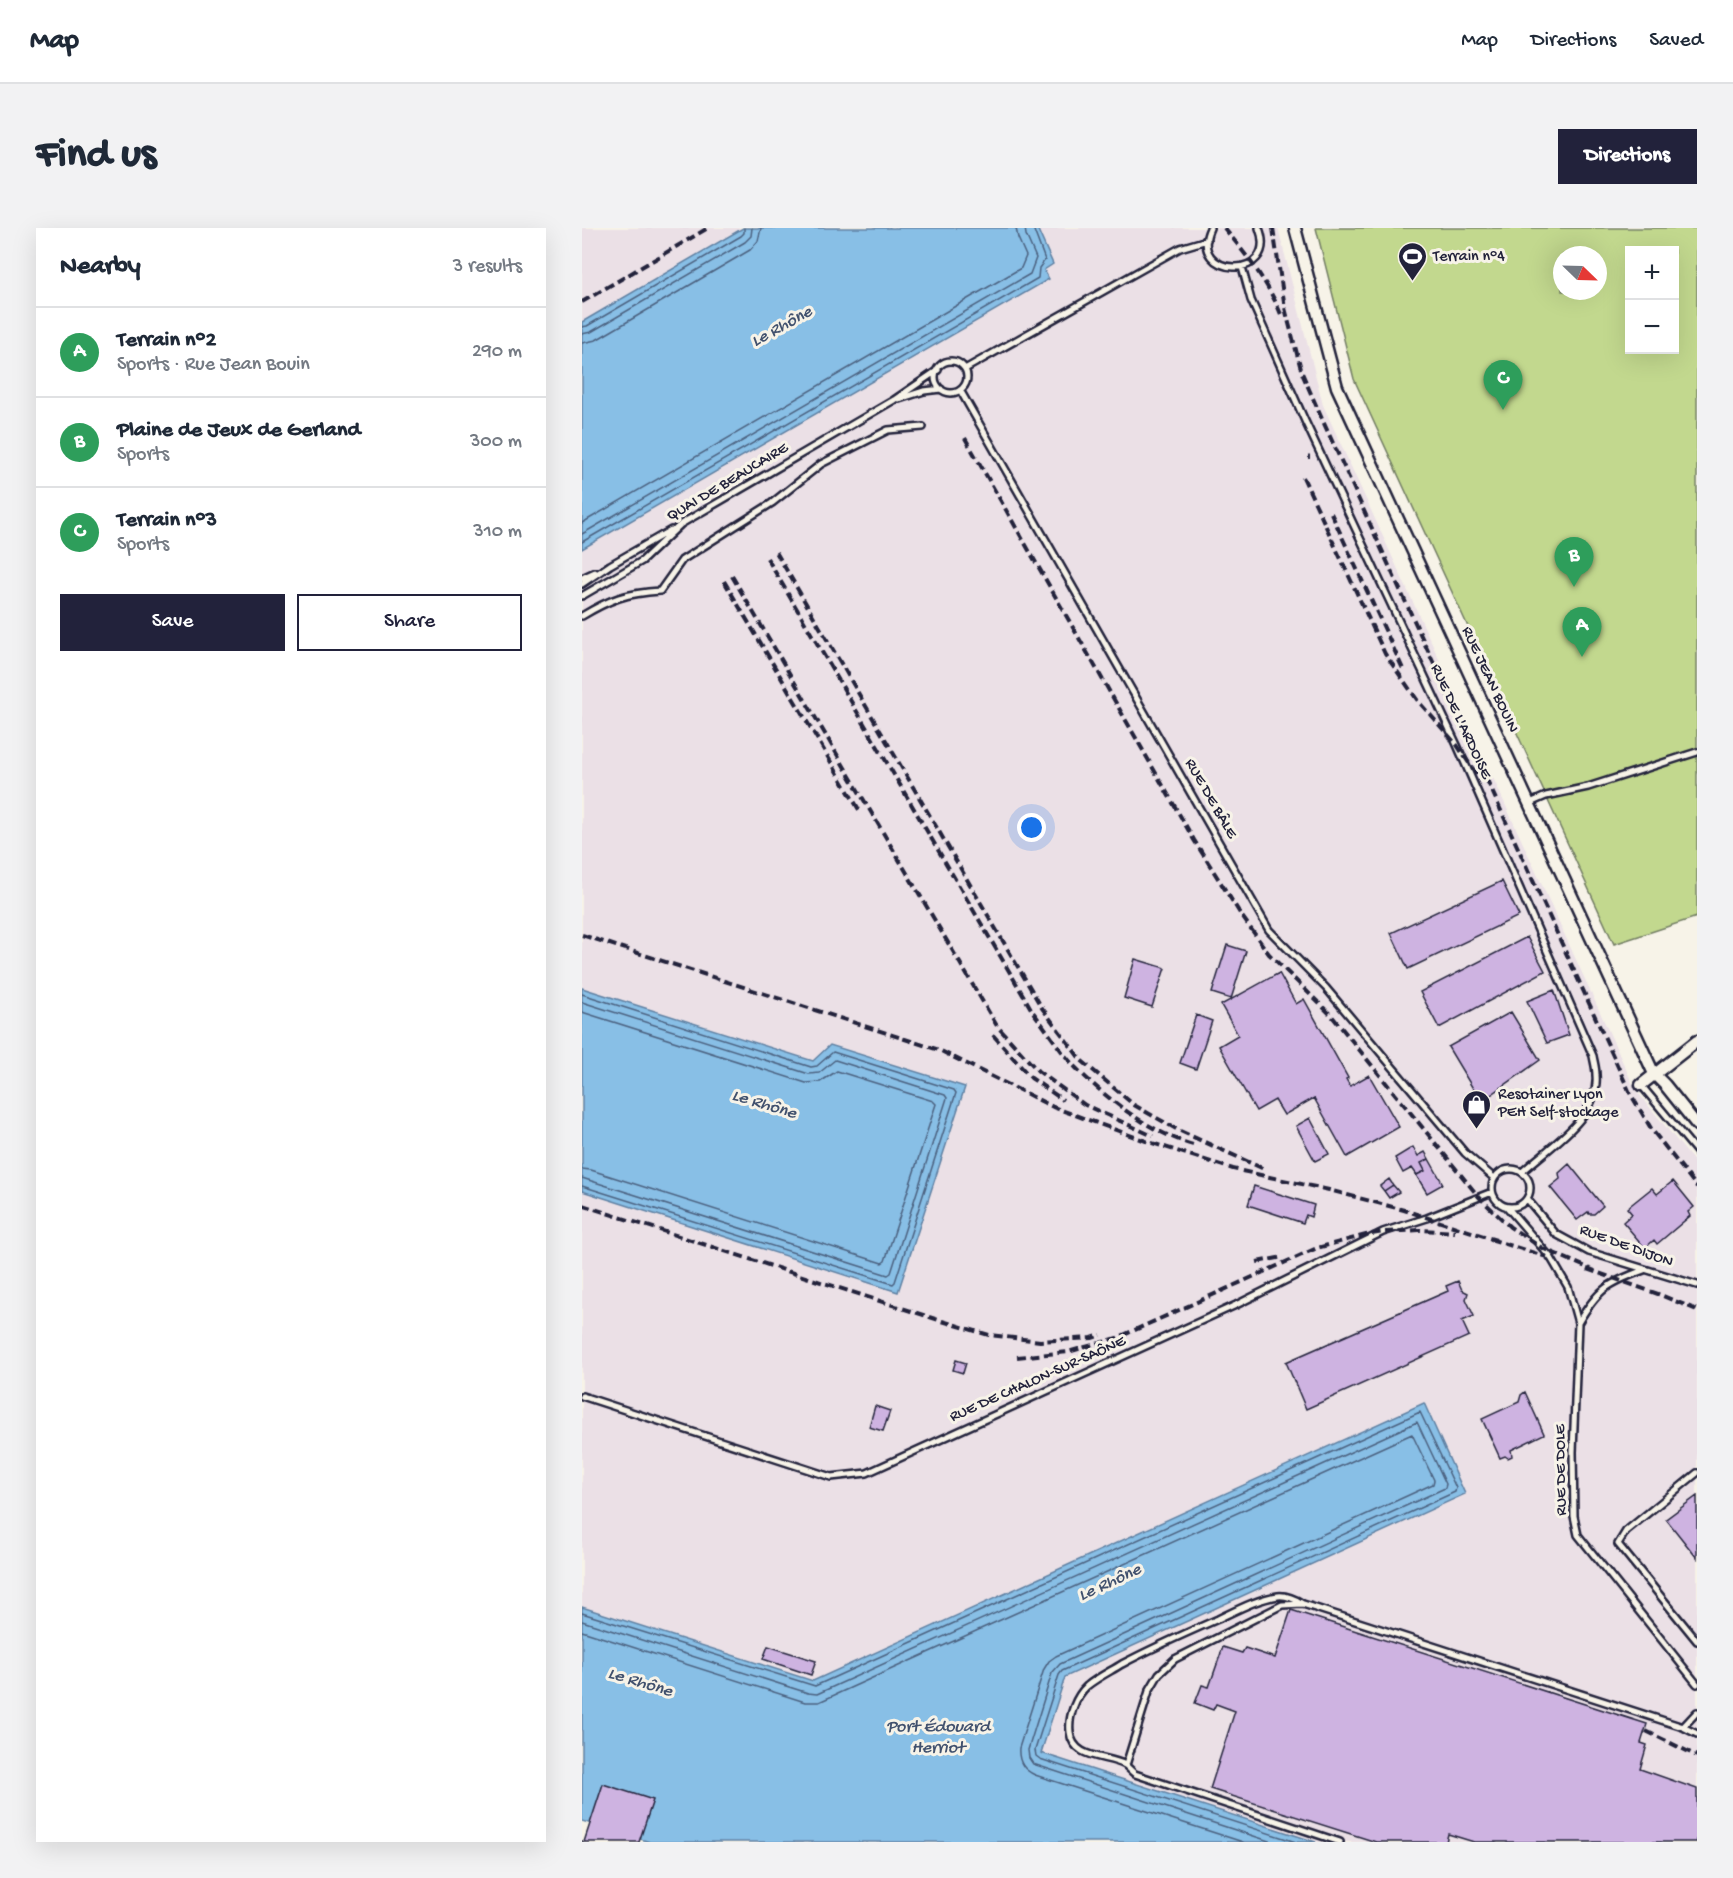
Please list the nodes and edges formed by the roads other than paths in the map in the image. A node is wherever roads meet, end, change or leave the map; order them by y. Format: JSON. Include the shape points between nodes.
{"nodes":[{"id":1,"x":1210,"y":228,"type":"edge"},
{"id":2,"x":1259,"y":228,"type":"edge"},
{"id":3,"x":1295,"y":228,"type":"edge"},
{"id":4,"x":1207,"y":240,"type":"junction"},
{"id":5,"x":1242,"y":267,"type":"junction"},
{"id":6,"x":965,"y":369,"type":"junction"},
{"id":7,"x":938,"y":370,"type":"junction"},
{"id":8,"x":941,"y":389,"type":"junction"},
{"id":9,"x":960,"y":390,"type":"junction"},
{"id":10,"x":894,"y":400,"type":"junction"},
{"id":11,"x":923,"y":427,"type":"dead end"},
{"id":12,"x":681,"y":524,"type":"junction"},
{"id":13,"x":610,"y":565,"type":"junction"},
{"id":14,"x":582,"y":578,"type":"edge"},
{"id":15,"x":582,"y":584,"type":"edge"},
{"id":16,"x":582,"y":596,"type":"edge"},
{"id":17,"x":582,"y":616,"type":"edge"},
{"id":18,"x":1697,"y":752,"type":"edge"},
{"id":19,"x":1529,"y":804,"type":"junction"},
{"id":20,"x":1697,"y":1041,"type":"edge"},
{"id":21,"x":1654,"y":1074,"type":"junction"},
{"id":22,"x":1641,"y":1084,"type":"joint"},
{"id":23,"x":1697,"y":1125,"type":"edge"},
{"id":24,"x":1697,"y":1152,"type":"edge"},
{"id":25,"x":1522,"y":1172,"type":"junction"},
{"id":26,"x":1494,"y":1178,"type":"junction"},
{"id":27,"x":1492,"y":1192,"type":"junction"},
{"id":28,"x":1527,"y":1199,"type":"junction"},
{"id":29,"x":1507,"y":1207,"type":"junction"},
{"id":30,"x":1646,"y":1270,"type":"junction"},
{"id":31,"x":1697,"y":1285,"type":"edge"},
{"id":32,"x":1578,"y":1323,"type":"junction"},
{"id":33,"x":582,"y":1396,"type":"edge"},
{"id":34,"x":1697,"y":1473,"type":"edge"},
{"id":35,"x":1303,"y":1604,"type":"junction"},
{"id":36,"x":1697,"y":1641,"type":"edge"},
{"id":37,"x":1697,"y":1684,"type":"edge"},
{"id":38,"x":1697,"y":1712,"type":"edge"},
{"id":39,"x":1683,"y":1727,"type":"junction"},
{"id":40,"x":1697,"y":1734,"type":"edge"},
{"id":41,"x":1126,"y":1765,"type":"junction"},
{"id":42,"x":1340,"y":1842,"type":"edge"}],
"edges":[{"from":1,"to":4,"type":"lane"},
{"from":2,"to":5,"type":"lane","via":[[1261,248],[1251,263]]},
{"from":3,"to":19,"type":"street","name":"RUE JEAN BOUIN","via":[[1337,387]]},
{"from":4,"to":5,"type":"lane","via":[[1218,263]]},
{"from":4,"to":6,"type":"lane","via":[[1180,249]]},
{"from":5,"to":25,"type":"lane","name":"RUE DE L'ARDOISE","via":[[1251,300],[1305,422],[1457,745],[1593,1056],[1597,1077],[1590,1106],[1578,1124]]},
{"from":6,"to":7,"type":"lane","name":"QUAI DE BEAUCAIRE","via":[[954,362],[944,363]]},
{"from":6,"to":9,"type":"lane","via":[[967,379]]},
{"from":7,"to":8,"type":"lane","via":[[936,380]]},
{"from":7,"to":10,"type":"lane","name":"QUAI DE BEAUCAIRE"},
{"from":8,"to":9,"type":"lane","name":"QUAI DE BEAUCAIRE","via":[[950,393]]},
{"from":8,"to":10,"type":"lane","name":"QUAI DE BEAUCAIRE"},
{"from":9,"to":26,"type":"lane","name":"RUE DE BÂLE","via":[[1269,930],[1326,988],[1465,1154]]},
{"from":10,"to":12,"type":"lane","name":"QUAI DE BEAUCAIRE"},
{"from":11,"to":17,"type":"lane","via":[[888,430],[821,464],[772,502],[682,560],[660,591],[634,593]]},
{"from":12,"to":13,"type":"lane"},
{"from":12,"to":16,"type":"lane","name":"QUAI DE BEAUCAIRE","via":[[642,561]]},
{"from":13,"to":14,"type":"lane"},
{"from":13,"to":15,"type":"lane"},
{"from":18,"to":19,"type":"lane"},
{"from":19,"to":21,"type":"street","name":"RUE JEAN BOUIN"},
{"from":20,"to":21,"type":"street"},
{"from":21,"to":22,"type":"street"},
{"from":21,"to":23,"type":"street","name":"RUE JEAN BOUIN"},
{"from":22,"to":24,"type":"lane"},
{"from":25,"to":26,"type":"lane","via":[[1510,1168]]},
{"from":25,"to":28,"type":"lane","via":[[1529,1182]]},
{"from":26,"to":27,"type":"lane"},
{"from":27,"to":29,"type":"lane","via":[[1497,1202]]},
{"from":27,"to":33,"type":"lane","name":"RUE DE CHALON-SUR-SAÔNE","via":[[1383,1232],[1236,1305],[867,1473],[831,1477]]},
{"from":28,"to":29,"type":"lane","via":[[1518,1206]]},
{"from":28,"to":30,"type":"lane","name":"RUE DE DIJON","via":[[1556,1234],[1589,1252]]},
{"from":29,"to":32,"type":"lane","name":"RUE DE DOLE","via":[[1551,1258],[1568,1287]]},
{"from":30,"to":31,"type":"lane","name":"RUE DE DIJON"},
{"from":30,"to":32,"type":"lane","name":"RUE DE DOLE","via":[[1618,1279],[1595,1296]]},
{"from":32,"to":37,"type":"lane","name":"RUE DE DOLE","via":[[1573,1452],[1578,1535]]},
{"from":34,"to":36,"type":"lane","via":[[1626,1531],[1618,1544]]},
{"from":35,"to":39,"type":"lane"},
{"from":35,"to":41,"type":"lane","via":[[1282,1605],[1175,1659],[1149,1691]]},
{"from":35,"to":41,"type":"lane","via":[[1281,1595],[1265,1598],[1164,1643],[1086,1687],[1070,1719],[1075,1745],[1090,1755]]},
{"from":38,"to":39,"type":"lane"},
{"from":39,"to":40,"type":"lane"},
{"from":41,"to":42,"type":"lane","via":[[1135,1774]]}]}
